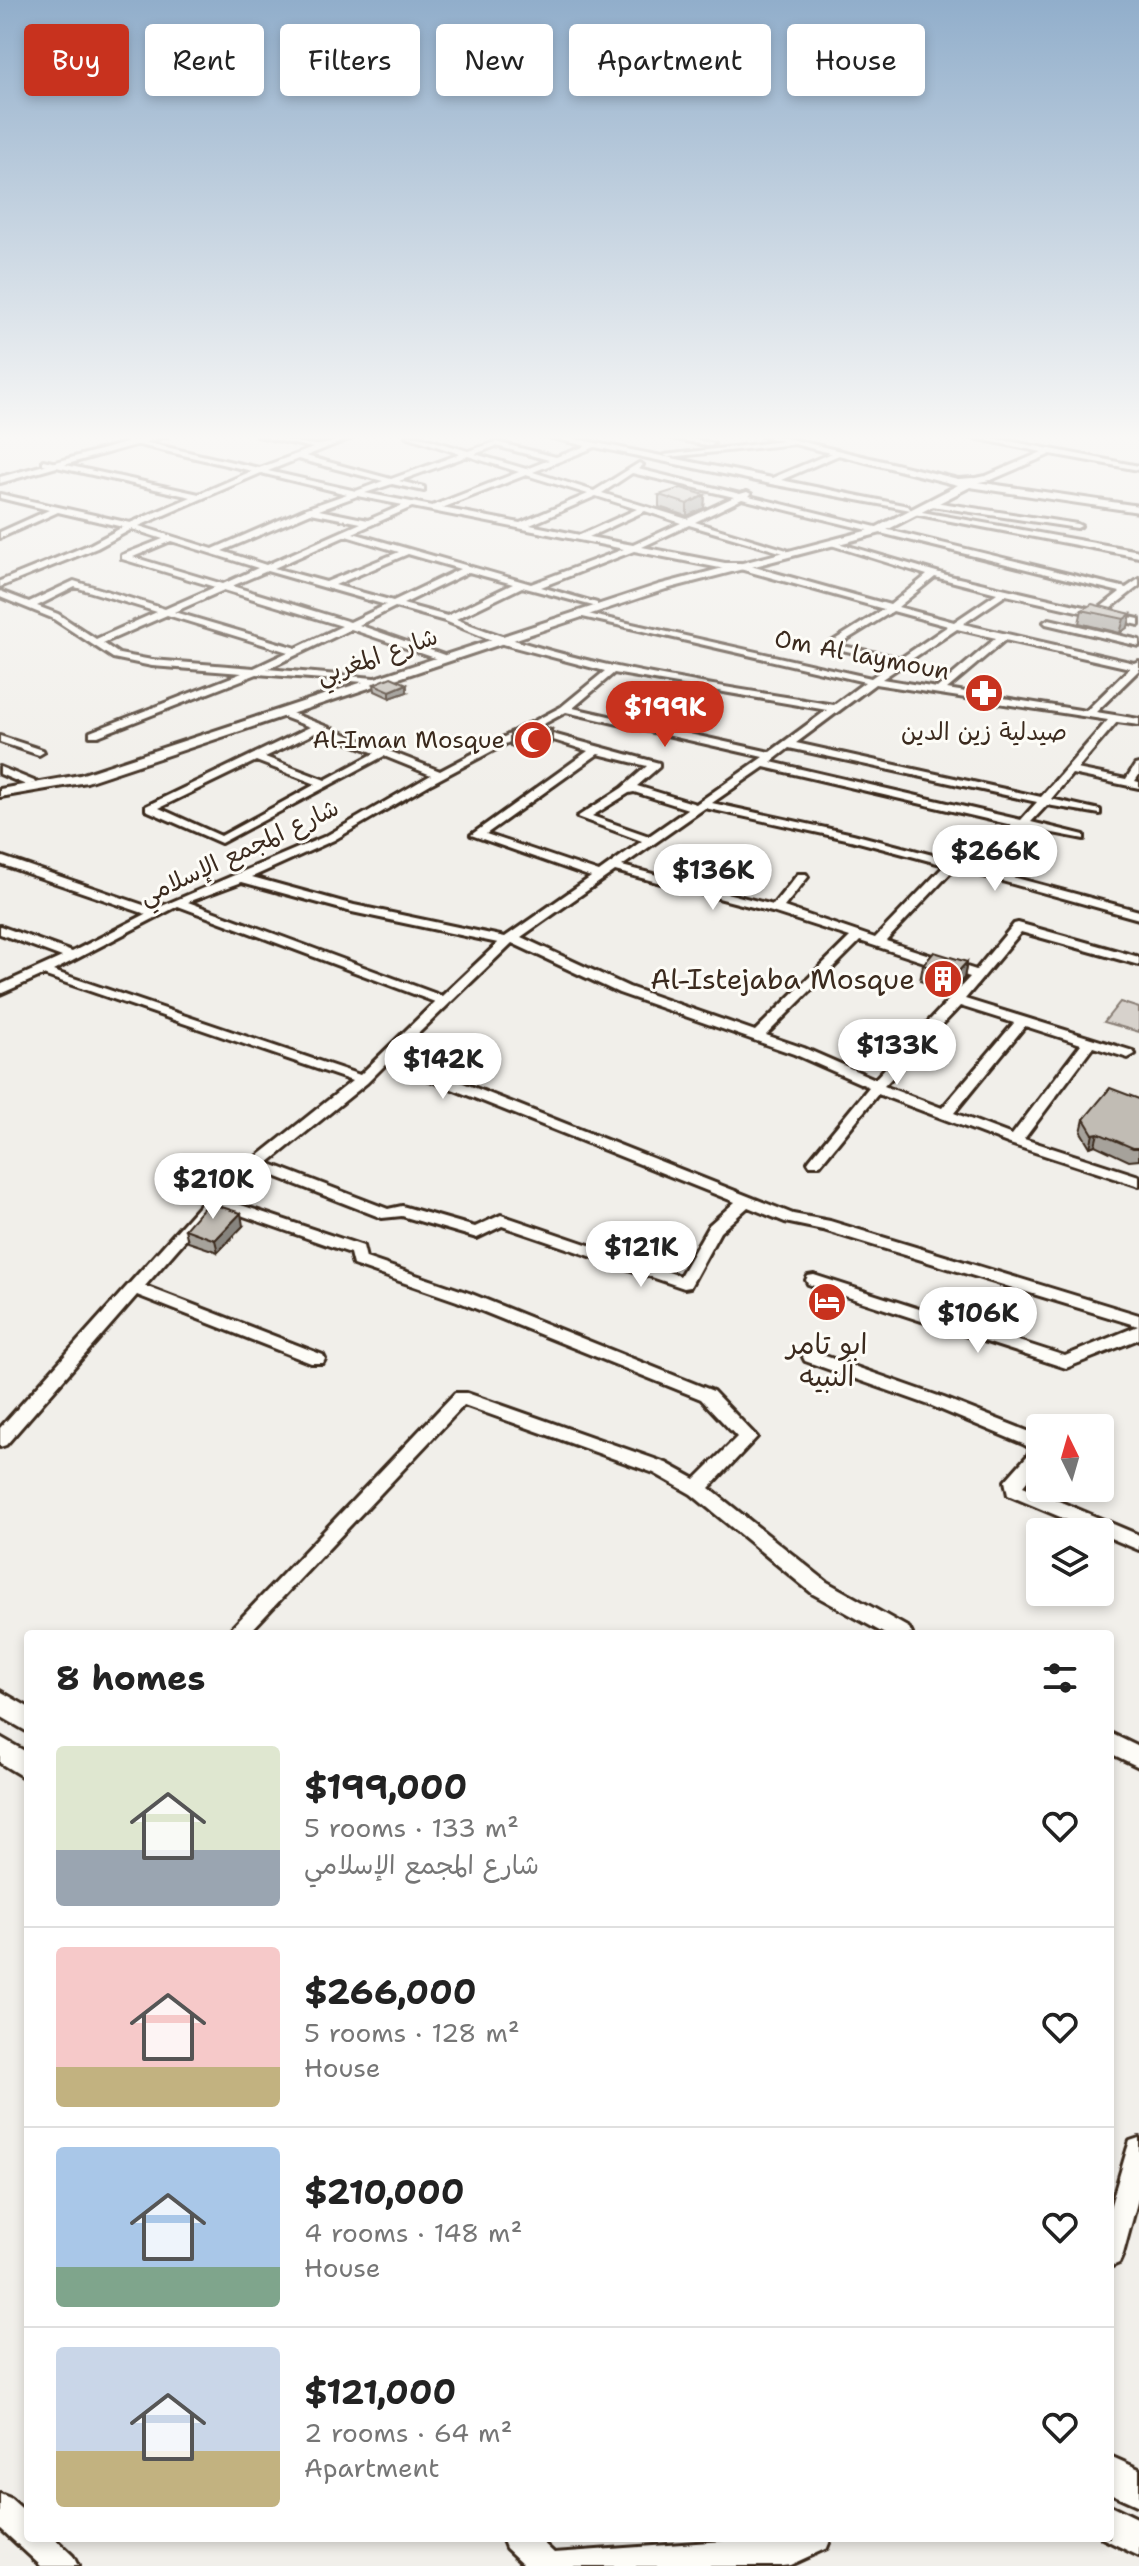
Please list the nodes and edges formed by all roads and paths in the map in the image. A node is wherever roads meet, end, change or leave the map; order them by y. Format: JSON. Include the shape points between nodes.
{"nodes":[{"id":1,"x":71,"y":556,"type":"edge"},
{"id":2,"x":128,"y":556,"type":"edge"},
{"id":3,"x":226,"y":556,"type":"edge"},
{"id":4,"x":300,"y":556,"type":"edge"},
{"id":5,"x":397,"y":556,"type":"edge"},
{"id":6,"x":424,"y":556,"type":"edge"},
{"id":7,"x":613,"y":556,"type":"edge"},
{"id":8,"x":677,"y":556,"type":"edge"},
{"id":9,"x":768,"y":556,"type":"edge"},
{"id":10,"x":782,"y":556,"type":"edge"},
{"id":11,"x":875,"y":556,"type":"edge"},
{"id":12,"x":985,"y":556,"type":"edge"},
{"id":13,"x":725,"y":566,"type":"junction"},
{"id":14,"x":740,"y":566,"type":"junction"},
{"id":15,"x":270,"y":569,"type":"junction"},
{"id":16,"x":467,"y":569,"type":"junction"},
{"id":17,"x":0,"y":570,"type":"edge"},
{"id":18,"x":29,"y":574,"type":"junction"},
{"id":19,"x":934,"y":574,"type":"junction"},
{"id":20,"x":1139,"y":582,"type":"edge"},
{"id":21,"x":0,"y":584,"type":"edge"},
{"id":22,"x":521,"y":584,"type":"junction"},
{"id":23,"x":327,"y":585,"type":"junction"},
{"id":24,"x":532,"y":587,"type":"junction"},
{"id":25,"x":227,"y":588,"type":"junction"},
{"id":26,"x":1127,"y":591,"type":"junction"},
{"id":27,"x":1003,"y":593,"type":"junction"},
{"id":28,"x":0,"y":594,"type":"edge"},
{"id":29,"x":396,"y":604,"type":"junction"},
{"id":30,"x":31,"y":605,"type":"junction"},
{"id":31,"x":594,"y":605,"type":"junction"},
{"id":32,"x":891,"y":608,"type":"junction"},
{"id":33,"x":1068,"y":609,"type":"junction"},
{"id":34,"x":165,"y":613,"type":"junction"},
{"id":35,"x":1099,"y":613,"type":"junction"},
{"id":36,"x":579,"y":615,"type":"junction"},
{"id":37,"x":448,"y":619,"type":"junction"},
{"id":38,"x":1049,"y":622,"type":"junction"},
{"id":39,"x":1139,"y":622,"type":"edge"},
{"id":40,"x":353,"y":626,"type":"junction"},
{"id":41,"x":957,"y":626,"type":"junction"},
{"id":42,"x":1004,"y":636,"type":"junction"},
{"id":43,"x":500,"y":640,"type":"junction"},
{"id":44,"x":1026,"y":641,"type":"junction"},
{"id":45,"x":95,"y":643,"type":"junction"},
{"id":46,"x":1139,"y":643,"type":"edge"},
{"id":47,"x":298,"y":652,"type":"junction"},
{"id":48,"x":441,"y":657,"type":"junction"},
{"id":49,"x":902,"y":661,"type":"junction"},
{"id":50,"x":1138,"y":666,"type":"edge"},
{"id":51,"x":612,"y":670,"type":"junction"},
{"id":52,"x":254,"y":672,"type":"junction"},
{"id":53,"x":374,"y":681,"type":"junction"},
{"id":54,"x":873,"y":681,"type":"junction"},
{"id":55,"x":939,"y":691,"type":"junction"},
{"id":56,"x":565,"y":709,"type":"junction"},
{"id":57,"x":837,"y":709,"type":"junction"},
{"id":58,"x":1090,"y":713,"type":"junction"},
{"id":59,"x":285,"y":714,"type":"junction"},
{"id":60,"x":1115,"y":718,"type":"junction"},
{"id":61,"x":1139,"y":722,"type":"edge"},
{"id":62,"x":317,"y":728,"type":"junction"},
{"id":63,"x":527,"y":730,"type":"junction"},
{"id":64,"x":0,"y":739,"type":"edge"},
{"id":65,"x":108,"y":742,"type":"dead end"},
{"id":66,"x":788,"y":745,"type":"junction"},
{"id":67,"x":596,"y":750,"type":"junction"},
{"id":68,"x":39,"y":752,"type":"dead end"},
{"id":69,"x":384,"y":752,"type":"junction"},
{"id":70,"x":255,"y":757,"type":"junction"},
{"id":71,"x":767,"y":760,"type":"junction"},
{"id":72,"x":1139,"y":767,"type":"edge"},
{"id":73,"x":0,"y":770,"type":"edge"},
{"id":74,"x":1072,"y":771,"type":"junction"},
{"id":75,"x":441,"y":775,"type":"junction"},
{"id":76,"x":30,"y":783,"type":"junction"},
{"id":77,"x":326,"y":784,"type":"junction"},
{"id":78,"x":1134,"y":784,"type":"edge"},
{"id":79,"x":0,"y":790,"type":"edge"},
{"id":80,"x":626,"y":790,"type":"junction"},
{"id":81,"x":1043,"y":801,"type":"junction"},
{"id":82,"x":700,"y":806,"type":"junction"},
{"id":83,"x":1096,"y":812,"type":"dead end"},
{"id":84,"x":1022,"y":823,"type":"junction"},
{"id":85,"x":1080,"y":837,"type":"dead end"},
{"id":86,"x":649,"y":840,"type":"junction"},
{"id":87,"x":0,"y":860,"type":"edge"},
{"id":88,"x":953,"y":864,"type":"junction"},
{"id":89,"x":606,"y":871,"type":"junction"},
{"id":90,"x":999,"y":876,"type":"junction"},
{"id":91,"x":802,"y":877,"type":"dead end"},
{"id":92,"x":241,"y":878,"type":"junction"},
{"id":93,"x":177,"y":902,"type":"junction"},
{"id":94,"x":776,"y":909,"type":"junction"},
{"id":95,"x":156,"y":913,"type":"junction"},
{"id":96,"x":1139,"y":915,"type":"edge"},
{"id":97,"x":0,"y":930,"type":"edge"},
{"id":98,"x":857,"y":937,"type":"junction"},
{"id":99,"x":510,"y":939,"type":"junction"},
{"id":100,"x":877,"y":943,"type":"junction"},
{"id":101,"x":73,"y":957,"type":"junction"},
{"id":102,"x":1139,"y":961,"type":"edge"},
{"id":103,"x":42,"y":971,"type":"junction"},
{"id":104,"x":977,"y":975,"type":"junction"},
{"id":105,"x":0,"y":990,"type":"edge"},
{"id":106,"x":444,"y":1001,"type":"junction"},
{"id":107,"x":957,"y":1001,"type":"junction"},
{"id":108,"x":1021,"y":1023,"type":"junction"},
{"id":109,"x":758,"y":1036,"type":"junction"},
{"id":110,"x":1089,"y":1043,"type":"junction"},
{"id":111,"x":1128,"y":1054,"type":"dead end"},
{"id":112,"x":384,"y":1057,"type":"junction"},
{"id":113,"x":362,"y":1080,"type":"junction"},
{"id":114,"x":877,"y":1087,"type":"junction"},
{"id":115,"x":946,"y":1113,"type":"junction"},
{"id":116,"x":1015,"y":1141,"type":"junction"},
{"id":117,"x":815,"y":1162,"type":"dead end"},
{"id":118,"x":257,"y":1164,"type":"junction"},
{"id":119,"x":1139,"y":1181,"type":"edge"},
{"id":120,"x":212,"y":1200,"type":"junction"},
{"id":121,"x":746,"y":1200,"type":"junction"},
{"id":122,"x":814,"y":1280,"type":"dead end"},
{"id":123,"x":136,"y":1289,"type":"junction"},
{"id":124,"x":1139,"y":1321,"type":"edge"},
{"id":125,"x":1139,"y":1332,"type":"edge"},
{"id":126,"x":811,"y":1357,"type":"dead end"},
{"id":127,"x":317,"y":1359,"type":"dead end"},
{"id":128,"x":0,"y":1440,"type":"edge"},
{"id":129,"x":697,"y":1489,"type":"junction"},
{"id":130,"x":1139,"y":1543,"type":"edge"},
{"id":131,"x":240,"y":1630,"type":"edge"},
{"id":132,"x":895,"y":1630,"type":"edge"},
{"id":133,"x":0,"y":1702,"type":"edge"},
{"id":134,"x":24,"y":1718,"type":"edge"},
{"id":135,"x":1114,"y":1744,"type":"edge"},
{"id":136,"x":0,"y":1748,"type":"edge"},
{"id":137,"x":1139,"y":1758,"type":"edge"},
{"id":138,"x":24,"y":1765,"type":"edge"},
{"id":139,"x":1139,"y":2150,"type":"edge"},
{"id":140,"x":1114,"y":2240,"type":"edge"},
{"id":141,"x":1114,"y":2476,"type":"edge"},
{"id":142,"x":1139,"y":2488,"type":"edge"},
{"id":143,"x":0,"y":2508,"type":"edge"},
{"id":144,"x":1114,"y":2525,"type":"edge"},
{"id":145,"x":24,"y":2529,"type":"edge"},
{"id":146,"x":1139,"y":2538,"type":"edge"},
{"id":147,"x":39,"y":2542,"type":"edge"},
{"id":148,"x":520,"y":2542,"type":"edge"},
{"id":149,"x":809,"y":2542,"type":"edge"},
{"id":150,"x":63,"y":2566,"type":"edge"},
{"id":151,"x":547,"y":2566,"type":"edge"},
{"id":152,"x":557,"y":2566,"type":"edge"}],
"edges":[{"from":1,"to":18,"type":"street"},
{"from":2,"to":25,"type":"street"},
{"from":3,"to":15,"type":"street"},
{"from":4,"to":15,"type":"street"},
{"from":5,"to":23,"type":"street"},
{"from":6,"to":16,"type":"street"},
{"from":7,"to":24,"type":"street"},
{"from":8,"to":13,"type":"street"},
{"from":9,"to":13,"type":"main road","name":"شارع المغربي"},
{"from":10,"to":14,"type":"main road","name":"شارع المغربي"},
{"from":11,"to":19,"type":"street"},
{"from":12,"to":26,"type":"street"},
{"from":13,"to":14,"type":"street"},
{"from":13,"to":31,"type":"main road","name":"شارع المغربي"},
{"from":14,"to":32,"type":"street"},
{"from":14,"to":36,"type":"main road","name":"شارع المغربي"},
{"from":15,"to":23,"type":"street"},
{"from":15,"to":25,"type":"street"},
{"from":16,"to":22,"type":"street"},
{"from":16,"to":29,"type":"street"},
{"from":17,"to":18,"type":"street"},
{"from":18,"to":21,"type":"street"},
{"from":19,"to":27,"type":"street"},
{"from":19,"to":32,"type":"street"},
{"from":20,"to":26,"type":"street"},
{"from":22,"to":24,"type":"street"},
{"from":22,"to":37,"type":"street"},
{"from":23,"to":29,"type":"street"},
{"from":24,"to":31,"type":"street"},
{"from":25,"to":34,"type":"street"},
{"from":25,"to":40,"type":"street"},
{"from":26,"to":35,"type":"street"},
{"from":27,"to":33,"type":"street"},
{"from":27,"to":41,"type":"street"},
{"from":28,"to":30,"type":"street"},
{"from":29,"to":37,"type":"street"},
{"from":29,"to":40,"type":"street"},
{"from":30,"to":34,"type":"street","via":[[74,584]]},
{"from":30,"to":45,"type":"street"},
{"from":31,"to":43,"type":"main road","name":"شارع المغربي"},
{"from":32,"to":41,"type":"street"},
{"from":32,"to":49,"type":"street","via":[[830,646]]},
{"from":33,"to":35,"type":"street"},
{"from":33,"to":38,"type":"street"},
{"from":34,"to":45,"type":"street"},
{"from":34,"to":47,"type":"street"},
{"from":35,"to":39,"type":"street"},
{"from":36,"to":43,"type":"main road","name":"شارع المغربي"},
{"from":36,"to":54,"type":"street","name":"Om Al laymoun"},
{"from":37,"to":43,"type":"street"},
{"from":38,"to":44,"type":"street"},
{"from":38,"to":46,"type":"street"},
{"from":40,"to":47,"type":"street"},
{"from":40,"to":48,"type":"street"},
{"from":41,"to":42,"type":"street"},
{"from":41,"to":49,"type":"street"},
{"from":42,"to":44,"type":"street"},
{"from":42,"to":55,"type":"street"},
{"from":43,"to":48,"type":"main road","name":"شارع المغربي"},
{"from":43,"to":51,"type":"street"},
{"from":43,"to":59,"type":"main road","name":"شارع المغربي"},
{"from":44,"to":50,"type":"street"},
{"from":45,"to":52,"type":"street","via":[[129,659]]},
{"from":47,"to":52,"type":"street"},
{"from":48,"to":53,"type":"main road","name":"شارع المغربي"},
{"from":49,"to":54,"type":"street"},
{"from":50,"to":58,"type":"street"},
{"from":51,"to":56,"type":"street","name":"شارع المجمع الإسلامي"},
{"from":51,"to":57,"type":"street"},
{"from":52,"to":53,"type":"street"},
{"from":52,"to":65,"type":"street","via":[[94,734]]},
{"from":53,"to":76,"type":"main road","name":"شارع المغربي","via":[[61,780]]},
{"from":54,"to":55,"type":"street","name":"Om Al laymoun"},
{"from":54,"to":57,"type":"street"},
{"from":55,"to":58,"type":"street","name":"Om Al laymoun"},
{"from":56,"to":63,"type":"street","name":"شارع المجمع الإسلامي"},
{"from":56,"to":71,"type":"street"},
{"from":57,"to":66,"type":"street"},
{"from":58,"to":60,"type":"street","name":"Om Al laymoun"},
{"from":59,"to":62,"type":"street"},
{"from":59,"to":79,"type":"main road","name":"شارع المغربي","via":[[82,779]]},
{"from":60,"to":61,"type":"street","name":"Om Al laymoun"},
{"from":60,"to":74,"type":"street"},
{"from":62,"to":69,"type":"street"},
{"from":62,"to":70,"type":"street"},
{"from":63,"to":67,"type":"street"},
{"from":63,"to":75,"type":"street","name":"شارع المجمع الإسلامي"},
{"from":64,"to":68,"type":"street"},
{"from":66,"to":71,"type":"street"},
{"from":66,"to":81,"type":"street"},
{"from":67,"to":80,"type":"street","via":[[655,765]]},
{"from":67,"to":89,"type":"street","via":[[477,835]]},
{"from":69,"to":75,"type":"street"},
{"from":69,"to":77,"type":"street"},
{"from":70,"to":77,"type":"street"},
{"from":70,"to":77,"type":"street","via":[[150,808],[221,840]]},
{"from":71,"to":82,"type":"street"},
{"from":71,"to":84,"type":"street"},
{"from":72,"to":78,"type":"street"},
{"from":73,"to":76,"type":"street"},
{"from":74,"to":78,"type":"street"},
{"from":74,"to":81,"type":"street"},
{"from":75,"to":92,"type":"street","name":"شارع المجمع الإسلامي","via":[[330,838]]},
{"from":76,"to":79,"type":"main road","name":"شارع المغربي"},
{"from":80,"to":82,"type":"street"},
{"from":80,"to":86,"type":"street","via":[[583,817]]},
{"from":81,"to":83,"type":"street"},
{"from":81,"to":84,"type":"street"},
{"from":82,"to":86,"type":"street"},
{"from":82,"to":88,"type":"street"},
{"from":84,"to":85,"type":"street"},
{"from":84,"to":90,"type":"street","via":[[996,853]]},
{"from":86,"to":89,"type":"street"},
{"from":87,"to":95,"type":"street"},
{"from":88,"to":90,"type":"street"},
{"from":88,"to":100,"type":"street"},
{"from":89,"to":94,"type":"street"},
{"from":89,"to":99,"type":"street"},
{"from":90,"to":96,"type":"street"},
{"from":91,"to":94,"type":"street"},
{"from":92,"to":93,"type":"street","name":"شارع المجمع الإسلامي"},
{"from":92,"to":99,"type":"street","via":[[352,908]]},
{"from":93,"to":95,"type":"street","name":"شارع المجمع الإسلامي"},
{"from":93,"to":106,"type":"street"},
{"from":94,"to":98,"type":"street"},
{"from":95,"to":101,"type":"street","name":"شارع المجمع الإسلامي"},
{"from":97,"to":101,"type":"street"},
{"from":98,"to":100,"type":"street"},
{"from":98,"to":109,"type":"street"},
{"from":99,"to":106,"type":"street"},
{"from":99,"to":109,"type":"street","via":[[624,990]]},
{"from":100,"to":104,"type":"street"},
{"from":101,"to":103,"type":"street","name":"شارع المجمع الإسلامي"},
{"from":102,"to":104,"type":"street","via":[[1018,927]]},
{"from":103,"to":105,"type":"street","name":"شارع المجمع الإسلامي"},
{"from":103,"to":113,"type":"street"},
{"from":104,"to":107,"type":"street"},
{"from":106,"to":112,"type":"street"},
{"from":107,"to":108,"type":"street"},
{"from":107,"to":114,"type":"street"},
{"from":108,"to":110,"type":"street"},
{"from":108,"to":115,"type":"street"},
{"from":109,"to":114,"type":"street"},
{"from":110,"to":111,"type":"street"},
{"from":110,"to":116,"type":"street"},
{"from":112,"to":113,"type":"street"},
{"from":112,"to":121,"type":"street"},
{"from":113,"to":118,"type":"street"},
{"from":114,"to":115,"type":"street"},
{"from":114,"to":117,"type":"street"},
{"from":115,"to":116,"type":"street"},
{"from":116,"to":119,"type":"street"},
{"from":118,"to":120,"type":"street"},
{"from":118,"to":121,"type":"street","via":[[387,1214],[402,1211],[477,1233],[501,1220],[684,1283],[714,1229]]},
{"from":120,"to":123,"type":"street"},
{"from":120,"to":129,"type":"street","via":[[357,1250],[359,1261],[707,1395],[748,1437]]},
{"from":121,"to":124,"type":"street","via":[[790,1218]]},
{"from":122,"to":125,"type":"street","via":[[1066,1362]]},
{"from":123,"to":127,"type":"street"},
{"from":123,"to":128,"type":"street"},
{"from":126,"to":130,"type":"street","via":[[1029,1439],[1039,1446],[1036,1458],[1014,1481],[1014,1490]]},
{"from":129,"to":131,"type":"street","via":[[660,1468],[461,1397]]},
{"from":129,"to":132,"type":"street","via":[[820,1588]]},
{"from":133,"to":134,"type":"main road"},
{"from":135,"to":137,"type":"street"},
{"from":136,"to":138,"type":"main road"},
{"from":139,"to":140,"type":"street"},
{"from":141,"to":142,"type":"main road"},
{"from":143,"to":145,"type":"street"},
{"from":144,"to":146,"type":"main road"},
{"from":147,"to":150,"type":"street"},
{"from":148,"to":151,"type":"street"},
{"from":149,"to":152,"type":"street","via":[[790,2551]]}]}
